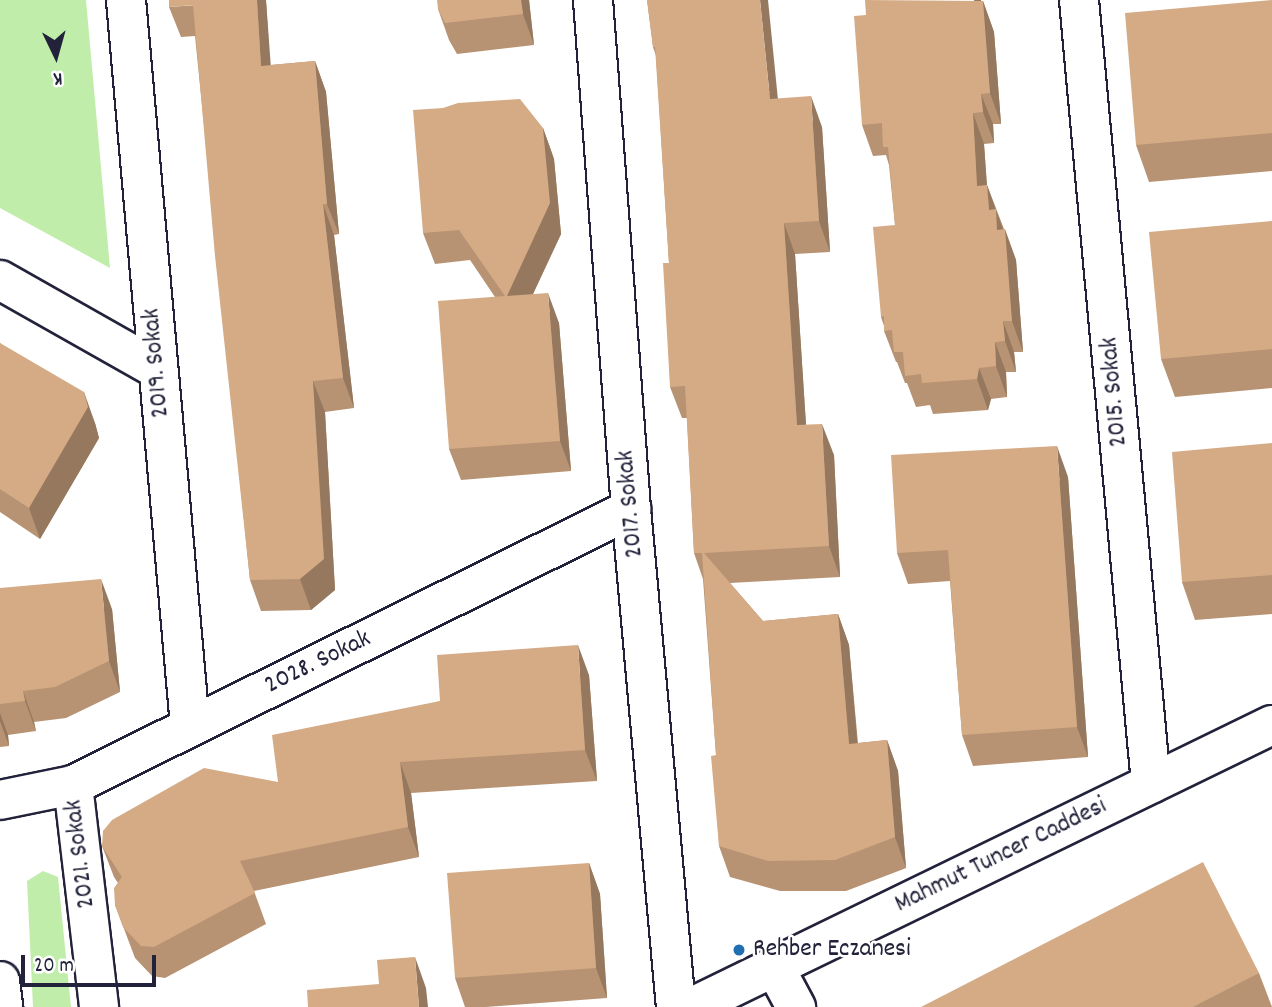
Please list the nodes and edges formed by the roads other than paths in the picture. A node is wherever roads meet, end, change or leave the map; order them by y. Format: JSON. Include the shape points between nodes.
{"nodes":[{"id":1,"x":126,"y":0,"type":"edge"},
{"id":2,"x":593,"y":0,"type":"edge"},
{"id":3,"x":1079,"y":0,"type":"edge"},
{"id":4,"x":0,"y":280,"type":"edge"},
{"id":5,"x":157,"y":369,"type":"junction"},
{"id":6,"x":631,"y":509,"type":"junction"},
{"id":7,"x":1272,"y":725,"type":"edge"},
{"id":8,"x":190,"y":726,"type":"junction"},
{"id":9,"x":1151,"y":784,"type":"junction"},
{"id":10,"x":73,"y":785,"type":"junction"},
{"id":11,"x":0,"y":800,"type":"edge"},
{"id":12,"x":774,"y":966,"type":"junction"},
{"id":13,"x":0,"y":981,"type":"edge"},
{"id":14,"x":3,"y":1007,"type":"edge"},
{"id":15,"x":99,"y":1007,"type":"edge"},
{"id":16,"x":676,"y":1007,"type":"edge"},
{"id":17,"x":692,"y":1007,"type":"edge"},
{"id":18,"x":796,"y":1007,"type":"edge"}],
"edges":[{"from":1,"to":5,"type":"street","name":"2019. Sokak"},
{"from":2,"to":6,"type":"street","name":"2017. Sokak"},
{"from":3,"to":9,"type":"street","name":"2015. Sokak"},
{"from":4,"to":5,"type":"street"},
{"from":5,"to":8,"type":"street","name":"2019. Sokak"},
{"from":6,"to":8,"type":"street","name":"2028. Sokak"},
{"from":6,"to":16,"type":"street","name":"2017. Sokak"},
{"from":7,"to":9,"type":"street","name":"Mahmut Tuncer Caddesi"},
{"from":8,"to":10,"type":"street","name":"2028. Sokak"},
{"from":9,"to":12,"type":"street","name":"Mahmut Tuncer Caddesi"},
{"from":10,"to":11,"type":"street","name":"2028. Sokak"},
{"from":10,"to":15,"type":"street","name":"2021. Sokak"},
{"from":12,"to":17,"type":"street","name":"Mahmut Tuncer Caddesi"},
{"from":12,"to":18,"type":"street"},
{"from":13,"to":14,"type":"street"}]}
